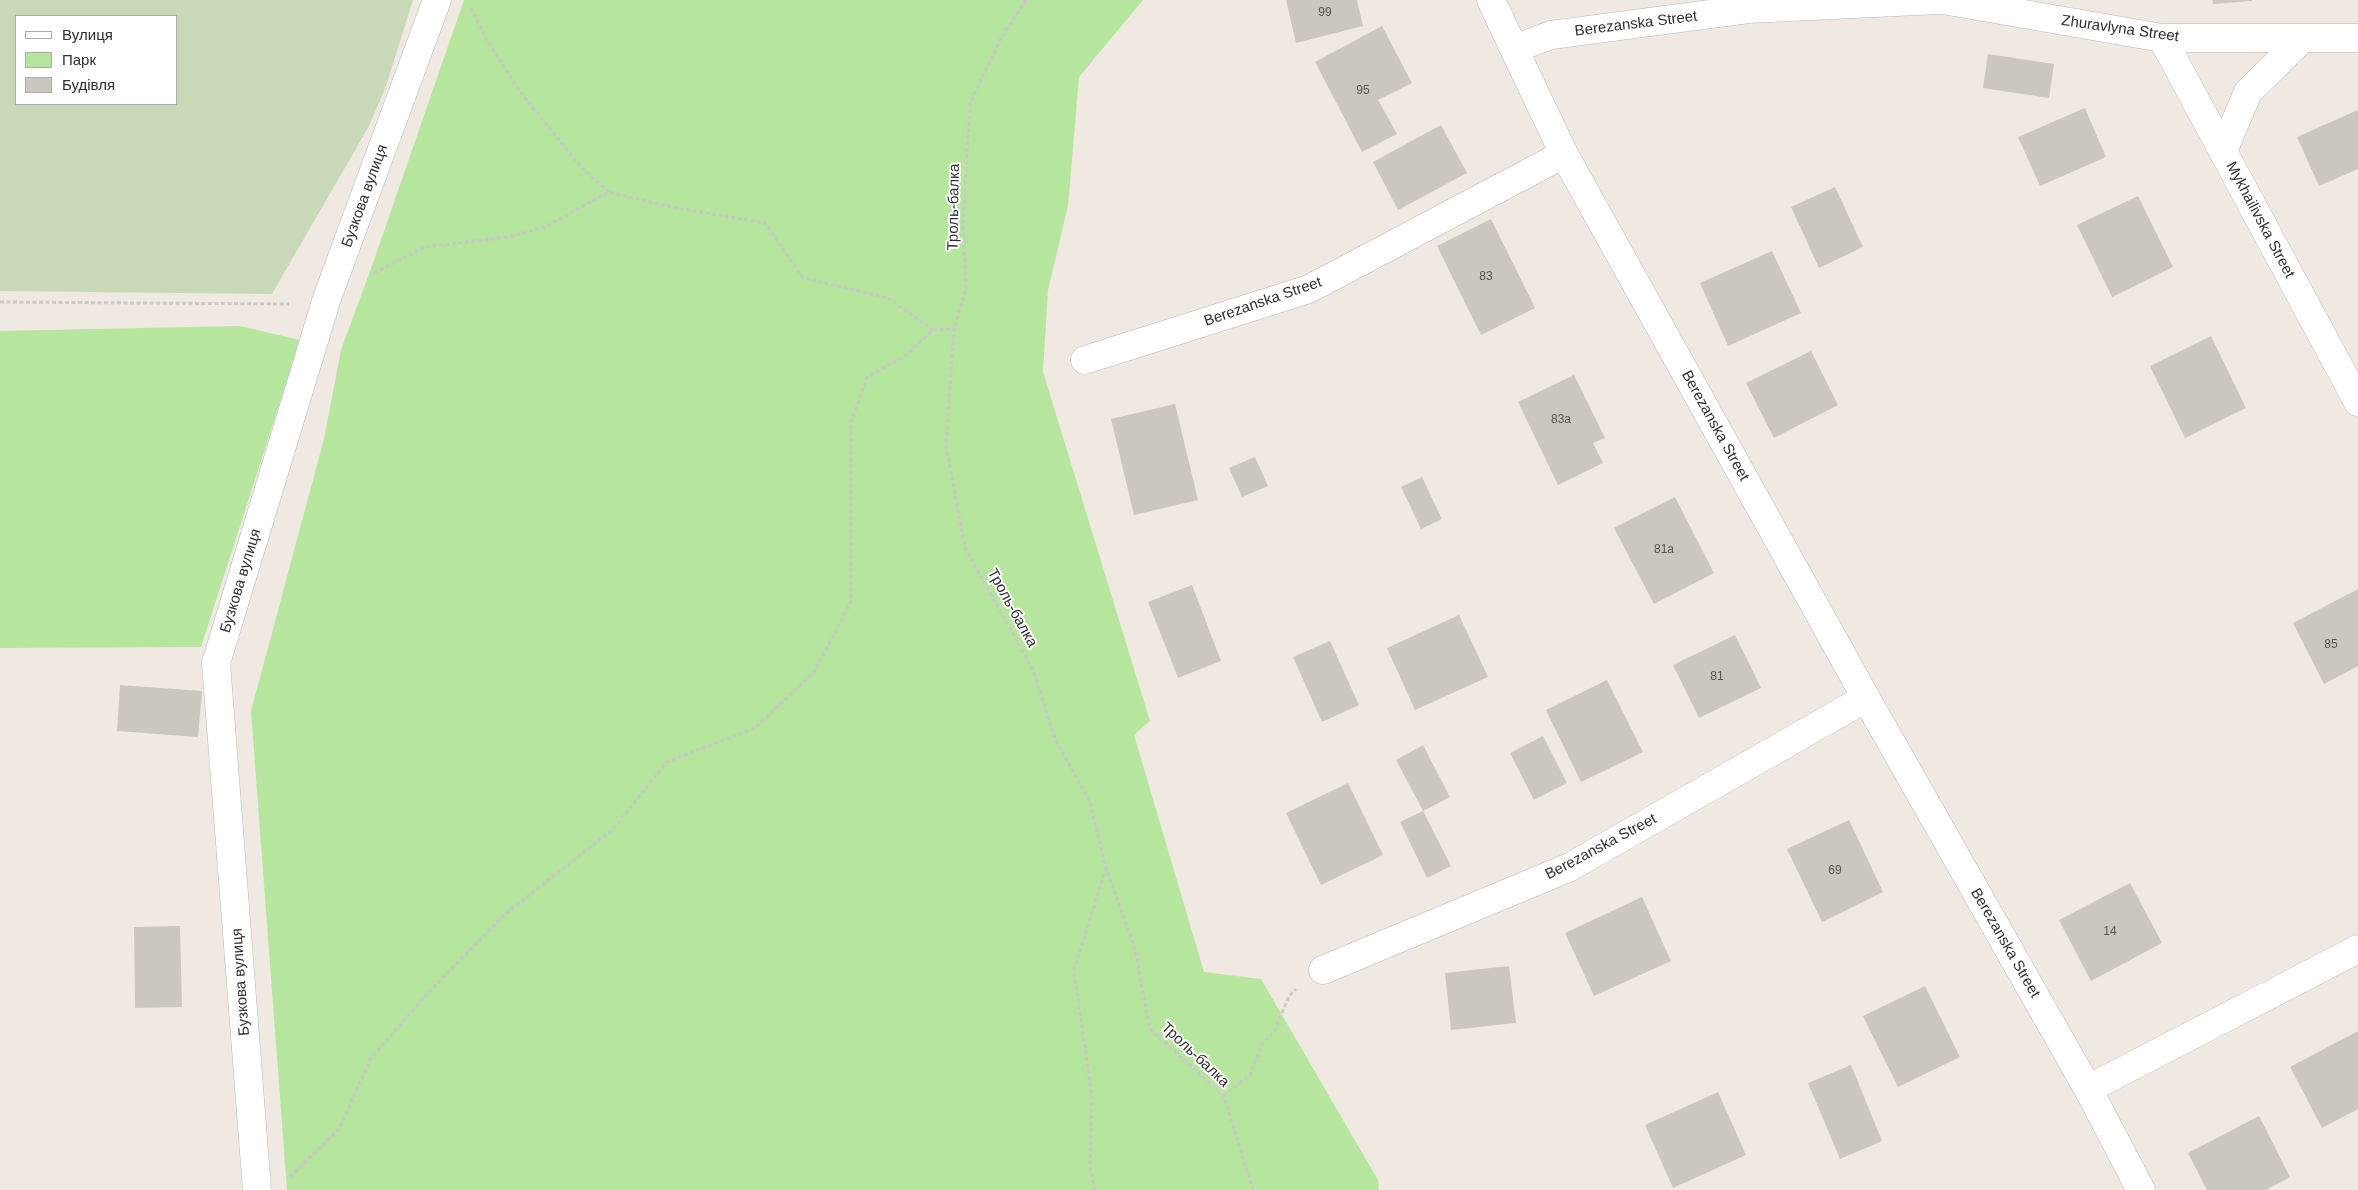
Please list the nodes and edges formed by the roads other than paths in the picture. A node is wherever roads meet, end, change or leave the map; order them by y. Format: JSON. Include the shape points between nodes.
{"nodes":[{"id":1,"x":437,"y":0,"type":"edge"},
{"id":2,"x":1491,"y":0,"type":"edge"},
{"id":3,"x":1941,"y":0,"type":"edge"},
{"id":4,"x":2162,"y":38,"type":"junction"},
{"id":5,"x":2358,"y":38,"type":"edge"},
{"id":6,"x":2301,"y":40,"type":"junction"},
{"id":7,"x":1514,"y":49,"type":"junction"},
{"id":8,"x":2223,"y":151,"type":"junction"},
{"id":9,"x":1564,"y":154,"type":"junction"},
{"id":10,"x":1085,"y":360,"type":"dead end"},
{"id":11,"x":2358,"y":402,"type":"edge"},
{"id":12,"x":1866,"y":698,"type":"junction"},
{"id":13,"x":2358,"y":949,"type":"edge"},
{"id":14,"x":1323,"y":970,"type":"road end"},
{"id":15,"x":2088,"y":1089,"type":"junction"},
{"id":16,"x":257,"y":1190,"type":"edge"},
{"id":17,"x":2140,"y":1190,"type":"edge"}],
"edges":[{"from":1,"to":16,"type":"street","name":"Бузкова вулиця","via":[[327,298],[216,663]]},
{"from":2,"to":7,"type":"street","name":"Berezanska Street"},
{"from":3,"to":4,"type":"street","name":"Zhuravlyna Street"},
{"from":3,"to":7,"type":"street","name":"Berezanska Street","via":[[1748,9],[1551,35]]},
{"from":4,"to":6,"type":"street","name":"Zhuravlyna Street"},
{"from":4,"to":8,"type":"street","name":"Mykhailivska Street"},
{"from":5,"to":6,"type":"street","name":"Zhuravlyna Street"},
{"from":6,"to":8,"type":"street","via":[[2248,92]]},
{"from":7,"to":9,"type":"street","name":"Berezanska Street"},
{"from":8,"to":11,"type":"street","name":"Mykhailivska Street"},
{"from":9,"to":10,"type":"street","name":"Berezanska Street","via":[[1309,289]]},
{"from":9,"to":12,"type":"street","name":"Berezanska Street"},
{"from":12,"to":14,"type":"street","name":"Berezanska Street","via":[[1570,867]]},
{"from":12,"to":15,"type":"street","name":"Berezanska Street"},
{"from":13,"to":15,"type":"street"},
{"from":15,"to":17,"type":"street","name":"Berezanska Street"}]}
